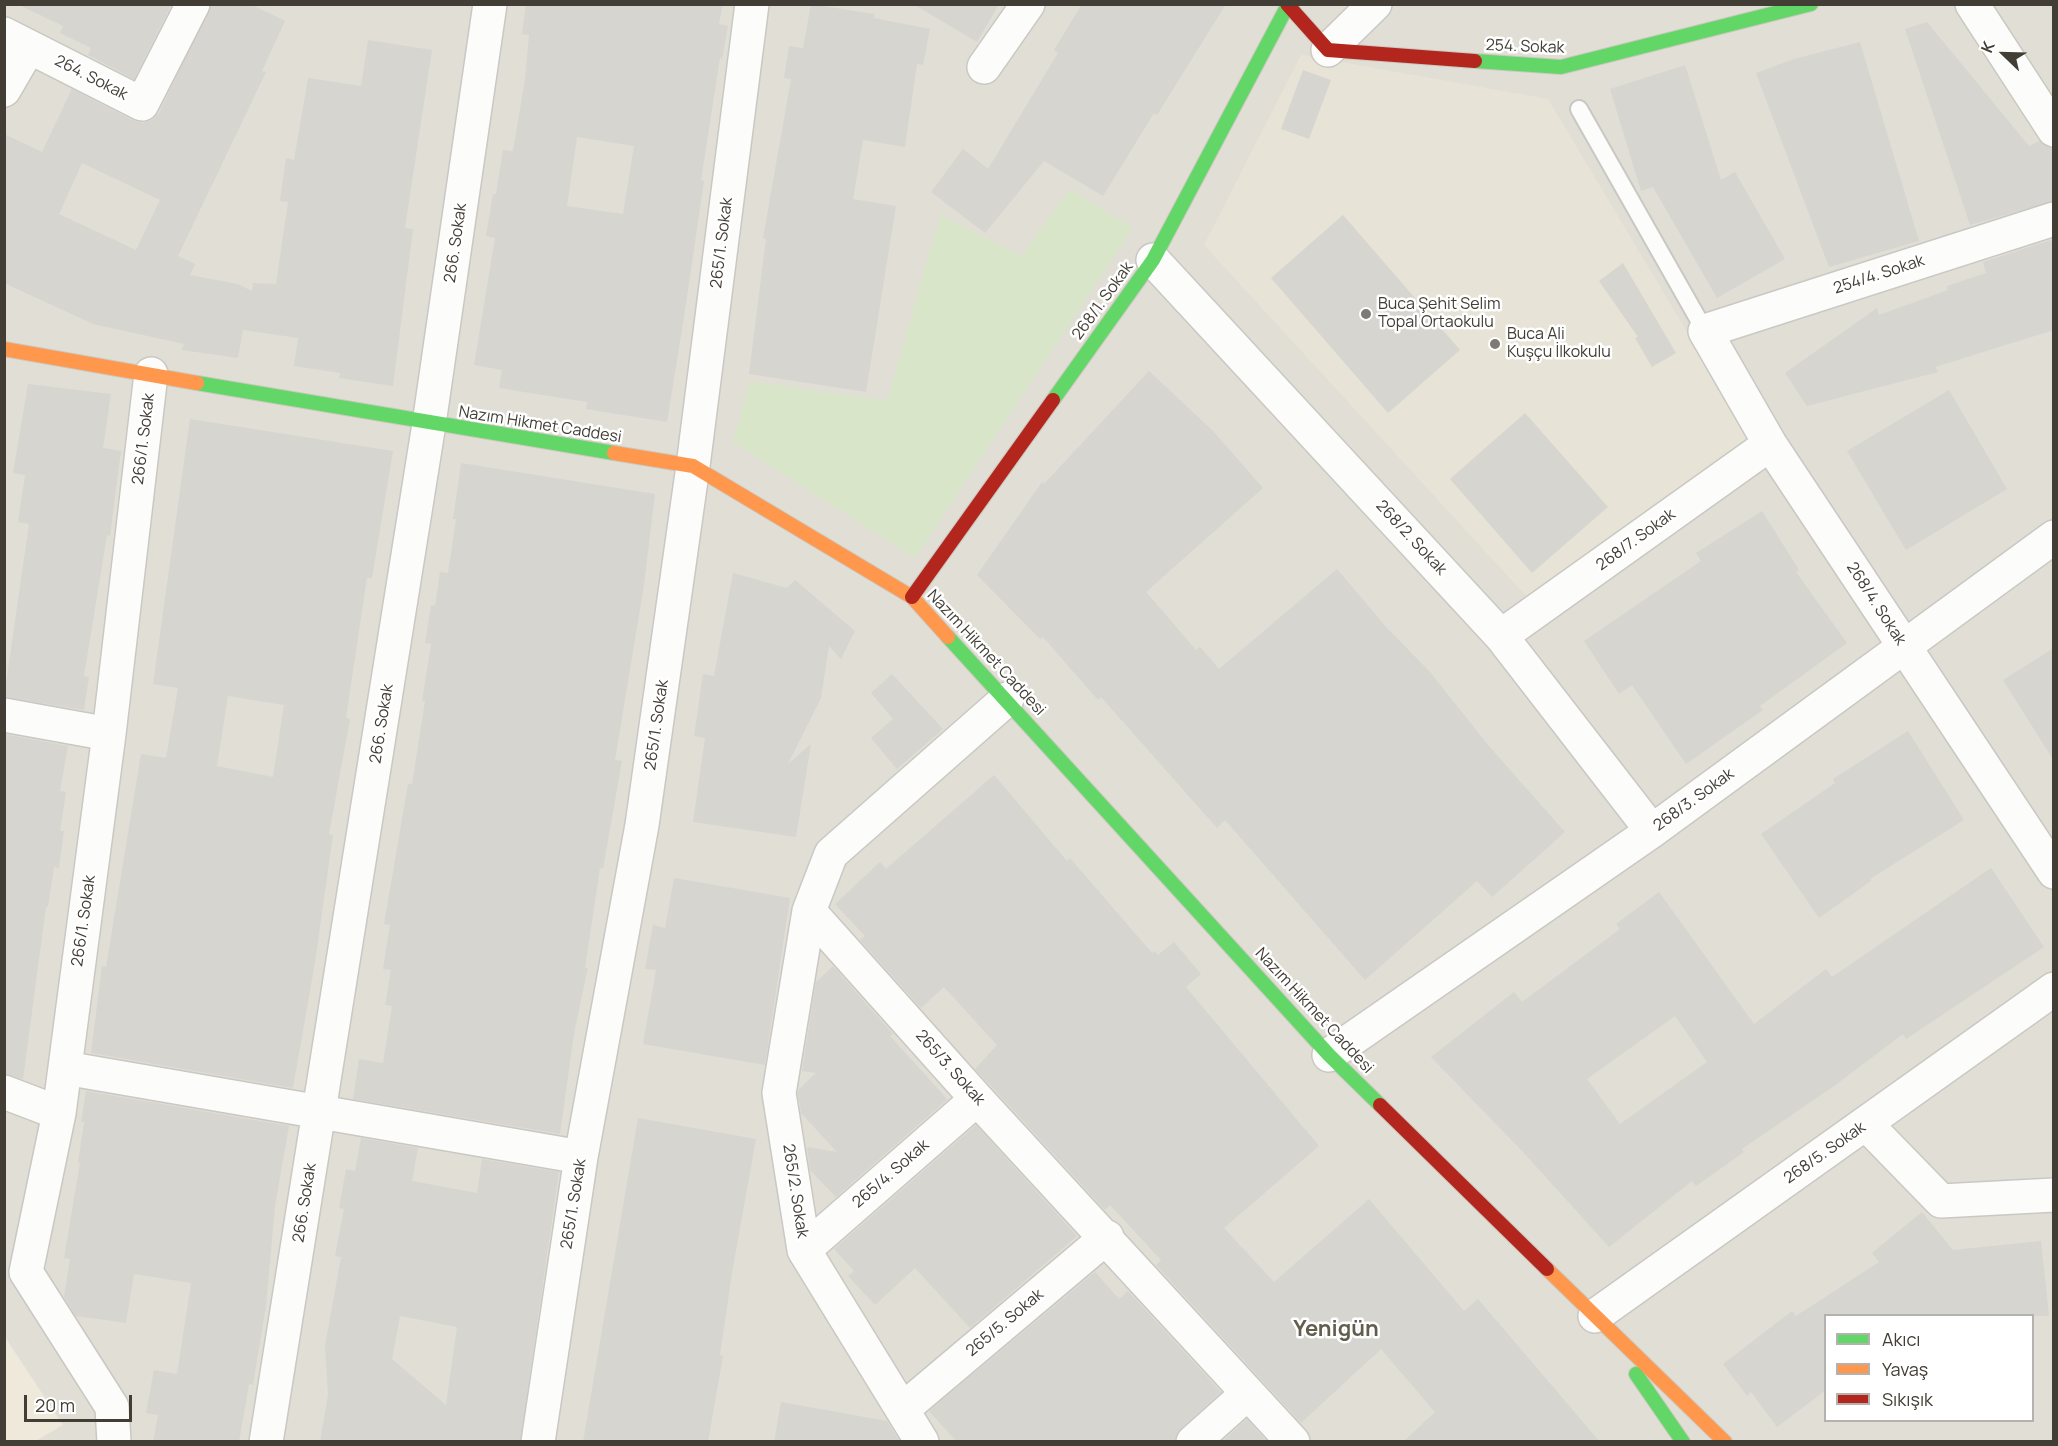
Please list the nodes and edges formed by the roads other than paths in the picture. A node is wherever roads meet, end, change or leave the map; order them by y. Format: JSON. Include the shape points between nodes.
{"nodes":[{"id":1,"x":193,"y":4,"type":"edge"},
{"id":2,"x":490,"y":4,"type":"edge"},
{"id":3,"x":752,"y":4,"type":"edge"},
{"id":4,"x":1028,"y":4,"type":"edge"},
{"id":5,"x":1375,"y":4,"type":"edge"},
{"id":6,"x":1812,"y":4,"type":"edge"},
{"id":7,"x":1972,"y":4,"type":"edge"},
{"id":8,"x":1288,"y":5,"type":"edge"},
{"id":9,"x":17,"y":41,"type":"edge"},
{"id":10,"x":1328,"y":50,"type":"junction"},
{"id":11,"x":984,"y":67,"type":"dead end"},
{"id":12,"x":4,"y":90,"type":"edge"},
{"id":13,"x":1579,"y":109,"type":"dead end"},
{"id":14,"x":2054,"y":130,"type":"edge"},
{"id":15,"x":2054,"y":219,"type":"edge"},
{"id":16,"x":1153,"y":260,"type":"junction"},
{"id":17,"x":1705,"y":332,"type":"junction"},
{"id":18,"x":4,"y":349,"type":"edge"},
{"id":19,"x":151,"y":374,"type":"junction"},
{"id":20,"x":429,"y":424,"type":"junction"},
{"id":21,"x":1770,"y":444,"type":"junction"},
{"id":22,"x":693,"y":466,"type":"junction"},
{"id":23,"x":2054,"y":537,"type":"edge"},
{"id":24,"x":912,"y":597,"type":"junction"},
{"id":25,"x":1501,"y":636,"type":"junction"},
{"id":26,"x":1904,"y":646,"type":"junction"},
{"id":27,"x":1007,"y":699,"type":"junction"},
{"id":28,"x":4,"y":715,"type":"edge"},
{"id":29,"x":109,"y":734,"type":"junction"},
{"id":30,"x":1652,"y":831,"type":"junction"},
{"id":31,"x":2053,"y":870,"type":"edge"},
{"id":32,"x":810,"y":911,"type":"junction"},
{"id":33,"x":2054,"y":989,"type":"edge"},
{"id":34,"x":1329,"y":1055,"type":"junction"},
{"id":35,"x":65,"y":1068,"type":"junction"},
{"id":36,"x":4,"y":1092,"type":"edge"},
{"id":37,"x":977,"y":1099,"type":"junction"},
{"id":38,"x":320,"y":1111,"type":"junction"},
{"id":39,"x":59,"y":1113,"type":"junction"},
{"id":40,"x":1866,"y":1124,"type":"junction"},
{"id":41,"x":581,"y":1157,"type":"junction"},
{"id":42,"x":2054,"y":1195,"type":"edge"},
{"id":43,"x":1107,"y":1238,"type":"junction"},
{"id":44,"x":804,"y":1250,"type":"junction"},
{"id":45,"x":1595,"y":1316,"type":"junction"},
{"id":46,"x":1248,"y":1392,"type":"junction"},
{"id":47,"x":903,"y":1409,"type":"junction"},
{"id":48,"x":114,"y":1442,"type":"edge"},
{"id":49,"x":266,"y":1442,"type":"edge"},
{"id":50,"x":538,"y":1442,"type":"edge"},
{"id":51,"x":922,"y":1442,"type":"edge"},
{"id":52,"x":1193,"y":1442,"type":"edge"},
{"id":53,"x":1293,"y":1442,"type":"edge"},
{"id":54,"x":1683,"y":1442,"type":"edge"},
{"id":55,"x":1725,"y":1442,"type":"edge"}],
"edges":[{"from":1,"to":9,"type":"street","name":"264. Sokak","via":[[142,104]]},
{"from":2,"to":20,"type":"street","name":"266. Sokak"},
{"from":3,"to":22,"type":"street","name":"265/1. Sokak"},
{"from":4,"to":11,"type":"street"},
{"from":5,"to":10,"type":"street"},
{"from":6,"to":10,"type":"main road","name":"254. Sokak","via":[[1561,68]]},
{"from":7,"to":14,"type":"street"},
{"from":8,"to":10,"type":"main road"},
{"from":8,"to":16,"type":"main road","name":"268/1. Sokak"},
{"from":9,"to":12,"type":"street"},
{"from":13,"to":17,"type":"lane"},
{"from":15,"to":17,"type":"street","name":"254/4. Sokak"},
{"from":16,"to":24,"type":"main road","name":"268/1. Sokak"},
{"from":16,"to":25,"type":"street","name":"268/2. Sokak"},
{"from":17,"to":21,"type":"street","name":"268/4. Sokak"},
{"from":18,"to":19,"type":"main road","name":"Nazım Hikmet Caddesi"},
{"from":19,"to":20,"type":"main road","name":"Nazım Hikmet Caddesi"},
{"from":19,"to":29,"type":"street","name":"266/1. Sokak"},
{"from":20,"to":22,"type":"main road","name":"Nazım Hikmet Caddesi"},
{"from":20,"to":38,"type":"street","name":"266. Sokak"},
{"from":21,"to":25,"type":"street","name":"268/7. Sokak"},
{"from":21,"to":26,"type":"street","name":"268/4. Sokak"},
{"from":22,"to":24,"type":"main road","name":"Nazım Hikmet Caddesi"},
{"from":22,"to":41,"type":"street","name":"265/1. Sokak","via":[[642,825]]},
{"from":23,"to":26,"type":"street","name":"268/3. Sokak"},
{"from":24,"to":27,"type":"main road","name":"Nazım Hikmet Caddesi"},
{"from":25,"to":30,"type":"street","name":"268/2. Sokak"},
{"from":26,"to":30,"type":"street","name":"268/3. Sokak"},
{"from":26,"to":31,"type":"street","name":"268/4. Sokak"},
{"from":27,"to":32,"type":"street","via":[[831,854]]},
{"from":27,"to":34,"type":"main road","name":"Nazım Hikmet Caddesi"},
{"from":28,"to":29,"type":"street"},
{"from":29,"to":35,"type":"street","name":"266/1. Sokak"},
{"from":30,"to":34,"type":"street","name":"268/3. Sokak"},
{"from":32,"to":37,"type":"street","name":"265/3. Sokak"},
{"from":32,"to":44,"type":"street","name":"265/2. Sokak","via":[[779,1093]]},
{"from":33,"to":40,"type":"street","name":"268/5. Sokak"},
{"from":34,"to":45,"type":"main road","name":"Nazım Hikmet Caddesi"},
{"from":35,"to":38,"type":"street"},
{"from":35,"to":39,"type":"street","name":"266/1. Sokak"},
{"from":36,"to":39,"type":"street"},
{"from":37,"to":43,"type":"street","name":"265/3. Sokak"},
{"from":37,"to":44,"type":"street","name":"265/4. Sokak"},
{"from":38,"to":41,"type":"street"},
{"from":38,"to":49,"type":"street","name":"266. Sokak"},
{"from":39,"to":48,"type":"street","name":"266/1. Sokak","via":[[26,1272],[112,1407]]},
{"from":40,"to":42,"type":"street","via":[[1941,1201]]},
{"from":40,"to":45,"type":"street","name":"268/5. Sokak"},
{"from":41,"to":50,"type":"street","name":"265/1. Sokak"},
{"from":43,"to":46,"type":"street","name":"265/3. Sokak"},
{"from":43,"to":47,"type":"street","name":"265/5. Sokak"},
{"from":44,"to":47,"type":"street","name":"265/2. Sokak"},
{"from":45,"to":54,"type":"main road","name":"Nazım Hikmet Caddesi"},
{"from":45,"to":55,"type":"main road","name":"Nazım Hikmet Caddesi"},
{"from":46,"to":52,"type":"street"},
{"from":46,"to":53,"type":"street","name":"265/3. Sokak"},
{"from":47,"to":51,"type":"street","name":"265/2. Sokak"}]}
